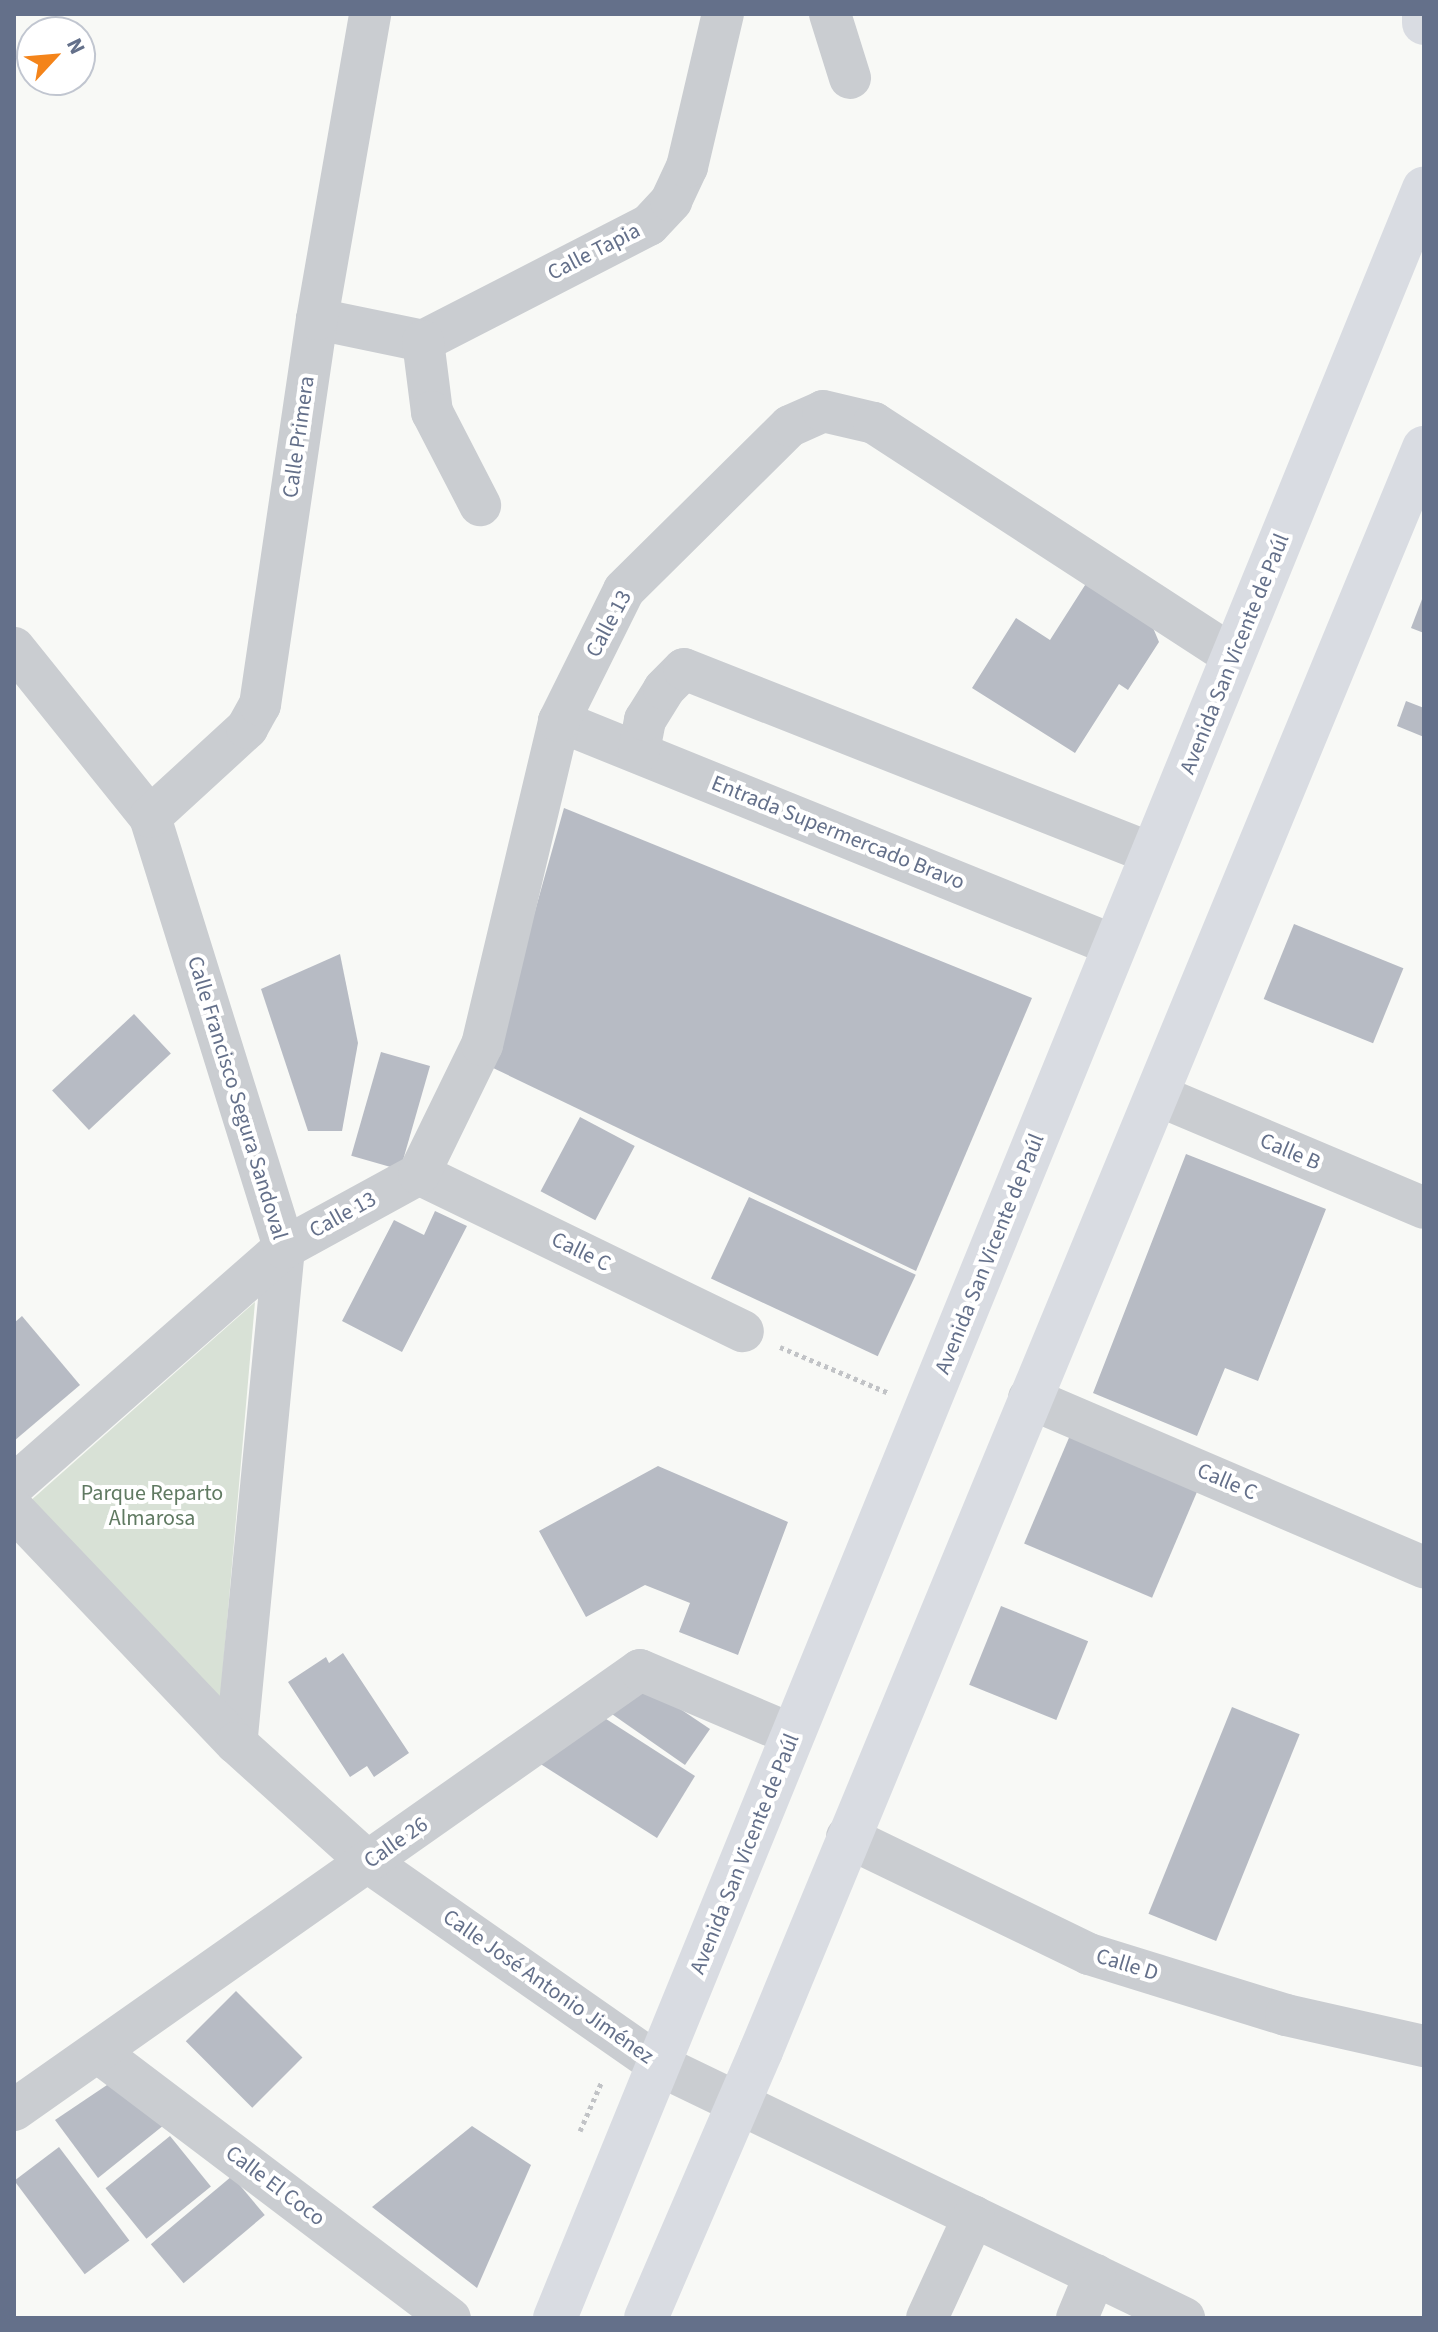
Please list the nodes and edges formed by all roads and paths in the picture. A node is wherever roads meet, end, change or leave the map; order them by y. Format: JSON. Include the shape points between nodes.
{"nodes":[{"id":1,"x":370,"y":14,"type":"edge"},
{"id":2,"x":723,"y":14,"type":"edge"},
{"id":3,"x":830,"y":14,"type":"edge"},
{"id":4,"x":1424,"y":14,"type":"edge"},
{"id":5,"x":1424,"y":23,"type":"edge"},
{"id":6,"x":850,"y":78,"type":"dead end"},
{"id":7,"x":1423,"y":181,"type":"edge"},
{"id":8,"x":317,"y":319,"type":"junction"},
{"id":9,"x":423,"y":341,"type":"junction"},
{"id":10,"x":1424,"y":448,"type":"edge"},
{"id":11,"x":480,"y":505,"type":"dead end"},
{"id":12,"x":14,"y":648,"type":"edge"},
{"id":13,"x":1233,"y":656,"type":"junction"},
{"id":14,"x":559,"y":721,"type":"junction"},
{"id":15,"x":639,"y":751,"type":"junction"},
{"id":16,"x":150,"y":817,"type":"junction"},
{"id":17,"x":1153,"y":854,"type":"junction"},
{"id":18,"x":1115,"y":946,"type":"junction"},
{"id":19,"x":1157,"y":1095,"type":"junction"},
{"id":20,"x":419,"y":1174,"type":"junction"},
{"id":21,"x":1424,"y":1208,"type":"edge"},
{"id":22,"x":284,"y":1248,"type":"junction"},
{"id":23,"x":743,"y":1331,"type":"joint"},
{"id":24,"x":1029,"y":1398,"type":"junction"},
{"id":25,"x":926,"y":1408,"type":"junction"},
{"id":26,"x":14,"y":1485,"type":"edge"},
{"id":27,"x":14,"y":1510,"type":"edge"},
{"id":28,"x":1424,"y":1567,"type":"edge"},
{"id":29,"x":793,"y":1735,"type":"junction"},
{"id":30,"x":236,"y":1743,"type":"junction"},
{"id":31,"x":847,"y":1837,"type":"junction"},
{"id":32,"x":368,"y":1862,"type":"junction"},
{"id":33,"x":1424,"y":2046,"type":"edge"},
{"id":34,"x":99,"y":2053,"type":"junction"},
{"id":35,"x":659,"y":2065,"type":"junction"},
{"id":36,"x":738,"y":2101,"type":"junction"},
{"id":37,"x":14,"y":2110,"type":"edge"},
{"id":38,"x":974,"y":2216,"type":"junction"},
{"id":39,"x":1095,"y":2275,"type":"junction"},
{"id":40,"x":450,"y":2318,"type":"edge"},
{"id":41,"x":555,"y":2318,"type":"edge"},
{"id":42,"x":646,"y":2318,"type":"edge"},
{"id":43,"x":927,"y":2318,"type":"edge"},
{"id":44,"x":1077,"y":2318,"type":"edge"},
{"id":45,"x":1184,"y":2318,"type":"edge"}],
"edges":[{"from":1,"to":8,"type":"street","name":"Calle Primera"},
{"from":2,"to":9,"type":"street","name":"Calle Tapia","via":[[687,167],[671,201],[649,225]]},
{"from":3,"to":6,"type":"street"},
{"from":4,"to":5,"type":"main road"},
{"from":7,"to":13,"type":"main road","name":"Avenida San Vicente de Paúl"},
{"from":8,"to":9,"type":"street"},
{"from":8,"to":16,"type":"street","name":"Calle Primera","via":[[260,705],[247,728]]},
{"from":9,"to":11,"type":"street","via":[[432,412]]},
{"from":10,"to":19,"type":"main road"},
{"from":12,"to":16,"type":"street","name":"Calle Francisco Segura Sandoval"},
{"from":13,"to":14,"type":"street","name":"Calle 13","via":[[874,423],[823,411],[790,426],[624,590]]},
{"from":13,"to":17,"type":"main road","name":"Avenida San Vicente de Paúl"},
{"from":14,"to":15,"type":"street","name":"Entrada Supermercado Bravo"},
{"from":14,"to":20,"type":"street","name":"Calle 13","via":[[482,1045]]},
{"from":15,"to":17,"type":"street","via":[[645,720],[684,669]]},
{"from":15,"to":18,"type":"street","name":"Entrada Supermercado Bravo"},
{"from":16,"to":22,"type":"street","name":"Calle Francisco Segura Sandoval"},
{"from":17,"to":18,"type":"main road","name":"Avenida San Vicente de Paúl"},
{"from":18,"to":25,"type":"main road","name":"Avenida San Vicente de Paúl"},
{"from":19,"to":21,"type":"street","name":"Calle B"},
{"from":19,"to":24,"type":"main road"},
{"from":20,"to":22,"type":"street","name":"Calle 13"},
{"from":20,"to":23,"type":"street","name":"Calle C"},
{"from":22,"to":26,"type":"street","name":"Calle 13"},
{"from":22,"to":30,"type":"street","name":"Calle Francisco Segura Sandoval"},
{"from":23,"to":25,"type":"path"},
{"from":24,"to":28,"type":"street","name":"Calle C"},
{"from":24,"to":31,"type":"main road"},
{"from":25,"to":29,"type":"main road","name":"Avenida San Vicente de Paúl"},
{"from":27,"to":30,"type":"street","name":"Calle José Antonio Jiménez"},
{"from":29,"to":32,"type":"street","name":"Calle 26","via":[[640,1670]]},
{"from":29,"to":35,"type":"main road","name":"Avenida San Vicente de Paúl"},
{"from":30,"to":32,"type":"street","name":"Calle José Antonio Jiménez"},
{"from":31,"to":33,"type":"street","name":"Calle D","via":[[1089,1954],[1286,2015]]},
{"from":31,"to":36,"type":"main road"},
{"from":32,"to":34,"type":"street","name":"Calle 26"},
{"from":32,"to":35,"type":"street","name":"Calle José Antonio Jiménez"},
{"from":34,"to":37,"type":"street","name":"Calle 26"},
{"from":34,"to":40,"type":"street","name":"Calle El Coco"},
{"from":35,"to":36,"type":"street","name":"Calle José Antonio Jiménez"},
{"from":35,"to":41,"type":"main road","name":"Avenida San Vicente de Paúl"},
{"from":36,"to":38,"type":"street","name":"Calle José Antonio Jiménez"},
{"from":36,"to":42,"type":"main road"},
{"from":38,"to":39,"type":"street","name":"Calle José Antonio Jiménez"},
{"from":38,"to":43,"type":"street"},
{"from":39,"to":44,"type":"street"},
{"from":39,"to":45,"type":"street","name":"Calle José Antonio Jiménez"}]}
